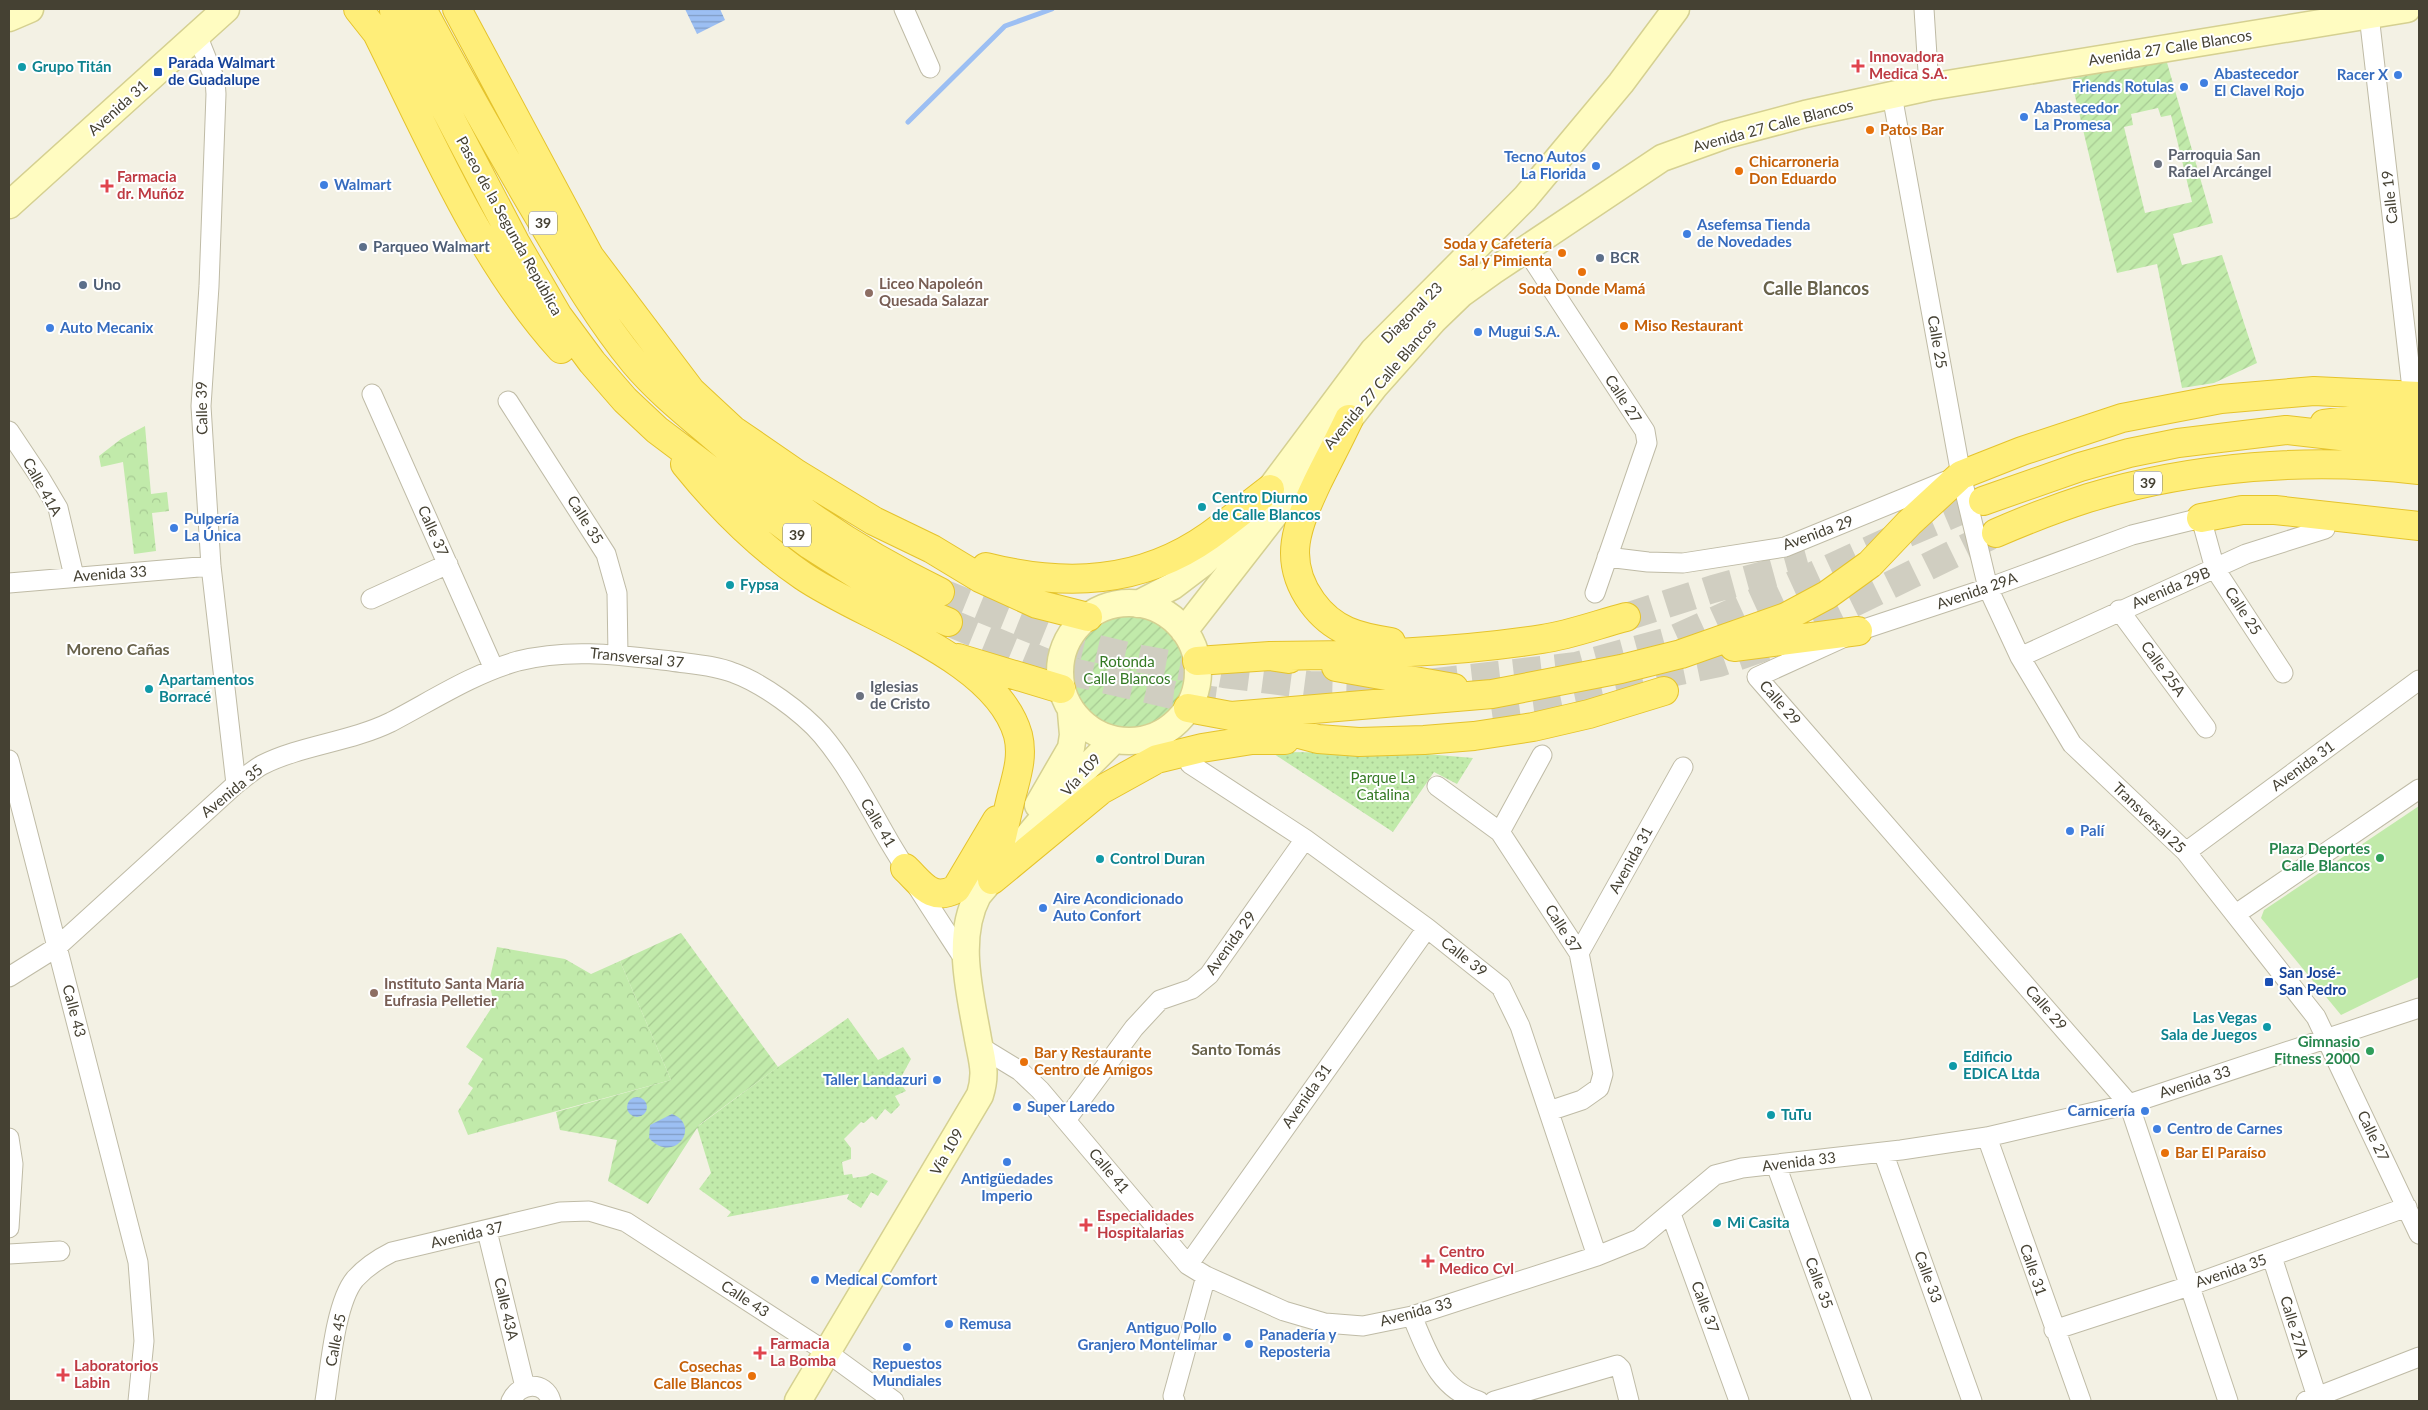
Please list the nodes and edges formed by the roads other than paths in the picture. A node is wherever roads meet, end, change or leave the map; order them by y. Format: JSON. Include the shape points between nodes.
{"nodes":[{"id":1,"x":30,"y":9,"type":"edge"},
{"id":2,"x":214,"y":9,"type":"edge"},
{"id":3,"x":226,"y":9,"type":"edge"},
{"id":4,"x":358,"y":9,"type":"edge"},
{"id":5,"x":422,"y":9,"type":"edge"},
{"id":6,"x":457,"y":9,"type":"edge"},
{"id":7,"x":904,"y":9,"type":"edge"},
{"id":8,"x":1676,"y":9,"type":"edge"},
{"id":9,"x":1924,"y":9,"type":"edge"},
{"id":10,"x":2407,"y":9,"type":"edge"},
{"id":11,"x":394,"y":11,"type":"dead end"},
{"id":12,"x":2368,"y":15,"type":"junction"},
{"id":13,"x":9,"y":18,"type":"edge"},
{"id":14,"x":197,"y":35,"type":"junction"},
{"id":15,"x":930,"y":68,"type":"dead end"},
{"id":16,"x":1929,"y":87,"type":"junction"},
{"id":17,"x":1892,"y":95,"type":"junction"},
{"id":18,"x":9,"y":191,"type":"edge"},
{"id":19,"x":9,"y":206,"type":"edge"},
{"id":20,"x":1525,"y":248,"type":"junction"},
{"id":21,"x":590,"y":257,"type":"junction"},
{"id":22,"x":2417,"y":385,"type":"edge"},
{"id":23,"x":372,"y":394,"type":"dead end"},
{"id":24,"x":508,"y":401,"type":"dead end"},
{"id":25,"x":635,"y":411,"type":"junction"},
{"id":26,"x":692,"y":418,"type":"junction"},
{"id":27,"x":2419,"y":418,"type":"edge"},
{"id":28,"x":1349,"y":419,"type":"junction"},
{"id":29,"x":657,"y":430,"type":"junction"},
{"id":30,"x":2286,"y":430,"type":"junction"},
{"id":31,"x":9,"y":431,"type":"edge"},
{"id":32,"x":2419,"y":445,"type":"edge"},
{"id":33,"x":2345,"y":466,"type":"junction"},
{"id":34,"x":2419,"y":470,"type":"edge"},
{"id":35,"x":1961,"y":475,"type":"junction"},
{"id":36,"x":2419,"y":484,"type":"edge"},
{"id":37,"x":1270,"y":489,"type":"junction"},
{"id":38,"x":1983,"y":502,"type":"tunnel mouth"},
{"id":39,"x":2201,"y":518,"type":"junction"},
{"id":40,"x":2419,"y":526,"type":"edge"},
{"id":41,"x":2325,"y":528,"type":"dead end"},
{"id":42,"x":1996,"y":533,"type":"tunnel mouth"},
{"id":43,"x":932,"y":549,"type":"junction"},
{"id":44,"x":1607,"y":557,"type":"junction"},
{"id":45,"x":448,"y":564,"type":"junction"},
{"id":46,"x":211,"y":566,"type":"junction"},
{"id":47,"x":2216,"y":569,"type":"junction"},
{"id":48,"x":74,"y":576,"type":"junction"},
{"id":49,"x":9,"y":583,"type":"edge"},
{"id":50,"x":1988,"y":588,"type":"junction"},
{"id":51,"x":940,"y":592,"type":"tunnel mouth"},
{"id":52,"x":1595,"y":593,"type":"dead end"},
{"id":53,"x":371,"y":599,"type":"dead end"},
{"id":54,"x":1138,"y":604,"type":"junction"},
{"id":55,"x":2119,"y":610,"type":"junction"},
{"id":56,"x":1088,"y":617,"type":"junction"},
{"id":57,"x":1626,"y":617,"type":"tunnel mouth"},
{"id":58,"x":948,"y":622,"type":"tunnel mouth"},
{"id":59,"x":1184,"y":631,"type":"junction"},
{"id":60,"x":1858,"y":631,"type":"junction"},
{"id":61,"x":1432,"y":649,"type":"junction"},
{"id":62,"x":618,"y":654,"type":"junction"},
{"id":63,"x":944,"y":654,"type":"junction"},
{"id":64,"x":1681,"y":654,"type":"junction"},
{"id":65,"x":1270,"y":656,"type":"junction"},
{"id":66,"x":2020,"y":656,"type":"junction"},
{"id":67,"x":1197,"y":661,"type":"junction"},
{"id":68,"x":494,"y":669,"type":"junction"},
{"id":69,"x":2283,"y":673,"type":"dead end"},
{"id":70,"x":1757,"y":677,"type":"joint"},
{"id":71,"x":2419,"y":680,"type":"edge"},
{"id":72,"x":1664,"y":691,"type":"dead end"},
{"id":73,"x":1492,"y":694,"type":"junction"},
{"id":74,"x":775,"y":697,"type":"joint"},
{"id":75,"x":1066,"y":700,"type":"junction"},
{"id":76,"x":1188,"y":708,"type":"junction"},
{"id":77,"x":1231,"y":716,"type":"junction"},
{"id":78,"x":2206,"y":728,"type":"dead end"},
{"id":79,"x":1318,"y":739,"type":"junction"},
{"id":80,"x":1114,"y":740,"type":"junction"},
{"id":81,"x":1542,"y":755,"type":"dead end"},
{"id":82,"x":9,"y":760,"type":"edge"},
{"id":83,"x":1190,"y":764,"type":"dead end"},
{"id":84,"x":1683,"y":767,"type":"dead end"},
{"id":85,"x":236,"y":784,"type":"junction"},
{"id":86,"x":1437,"y":786,"type":"dead end"},
{"id":87,"x":2419,"y":789,"type":"edge"},
{"id":88,"x":1011,"y":798,"type":"junction"},
{"id":89,"x":14,"y":805,"type":"edge"},
{"id":90,"x":1500,"y":832,"type":"junction"},
{"id":91,"x":1305,"y":839,"type":"junction"},
{"id":92,"x":2186,"y":852,"type":"junction"},
{"id":93,"x":905,"y":868,"type":"junction"},
{"id":94,"x":992,"y":880,"type":"junction"},
{"id":95,"x":2236,"y":914,"type":"junction"},
{"id":96,"x":1427,"y":928,"type":"junction"},
{"id":97,"x":57,"y":947,"type":"junction"},
{"id":98,"x":1579,"y":953,"type":"junction"},
{"id":99,"x":966,"y":962,"type":"junction"},
{"id":100,"x":9,"y":976,"type":"edge"},
{"id":101,"x":2419,"y":1008,"type":"edge"},
{"id":102,"x":2328,"y":1038,"type":"junction"},
{"id":103,"x":979,"y":1046,"type":"junction"},
{"id":104,"x":2129,"y":1104,"type":"junction"},
{"id":105,"x":1549,"y":1111,"type":"junction"},
{"id":106,"x":1066,"y":1120,"type":"junction"},
{"id":107,"x":1987,"y":1137,"type":"junction"},
{"id":108,"x":9,"y":1138,"type":"edge"},
{"id":109,"x":1883,"y":1152,"type":"junction"},
{"id":110,"x":1776,"y":1165,"type":"junction"},
{"id":111,"x":2407,"y":1207,"type":"junction"},
{"id":112,"x":589,"y":1211,"type":"joint"},
{"id":113,"x":1671,"y":1214,"type":"junction"},
{"id":114,"x":9,"y":1228,"type":"edge"},
{"id":115,"x":488,"y":1231,"type":"junction"},
{"id":116,"x":2419,"y":1234,"type":"edge"},
{"id":117,"x":60,"y":1251,"type":"dead end"},
{"id":118,"x":9,"y":1254,"type":"edge"},
{"id":119,"x":1598,"y":1256,"type":"junction"},
{"id":120,"x":2272,"y":1257,"type":"junction"},
{"id":121,"x":1188,"y":1264,"type":"junction"},
{"id":122,"x":1206,"y":1276,"type":"junction"},
{"id":123,"x":354,"y":1280,"type":"joint"},
{"id":124,"x":2189,"y":1286,"type":"junction"},
{"id":125,"x":1412,"y":1316,"type":"junction"},
{"id":126,"x":2054,"y":1330,"type":"junction"},
{"id":127,"x":828,"y":1353,"type":"junction"},
{"id":128,"x":2419,"y":1357,"type":"edge"},
{"id":129,"x":525,"y":1387,"type":"junction"},
{"id":130,"x":2311,"y":1399,"type":"edge"},
{"id":131,"x":138,"y":1401,"type":"edge"},
{"id":132,"x":325,"y":1401,"type":"edge"},
{"id":133,"x":511,"y":1401,"type":"edge"},
{"id":134,"x":551,"y":1401,"type":"edge"},
{"id":135,"x":798,"y":1401,"type":"edge"},
{"id":136,"x":894,"y":1401,"type":"edge"},
{"id":137,"x":1175,"y":1401,"type":"edge"},
{"id":138,"x":1479,"y":1401,"type":"edge"},
{"id":139,"x":1494,"y":1401,"type":"edge"},
{"id":140,"x":1628,"y":1401,"type":"edge"},
{"id":141,"x":1739,"y":1401,"type":"edge"},
{"id":142,"x":1862,"y":1401,"type":"edge"},
{"id":143,"x":1972,"y":1401,"type":"edge"},
{"id":144,"x":2081,"y":1401,"type":"edge"},
{"id":145,"x":2228,"y":1401,"type":"edge"}],
"edges":[{"from":1,"to":13,"type":"main road"},
{"from":2,"to":18,"type":"main road","name":"Avenida 31"},
{"from":3,"to":14,"type":"main road","name":"Avenida 31"},
{"from":4,"to":25,"type":"highway","via":[[377,33],[472,222],[526,305],[585,375]]},
{"from":5,"to":26,"type":"highway","name":"Paseo de la Segunda República","number":"39","via":[[477,112],[610,332],[636,364]]},
{"from":6,"to":21,"type":"highway"},
{"from":7,"to":15,"type":"street"},
{"from":8,"to":37,"type":"main road","name":"Diagonal 23","via":[[1621,83],[1524,198],[1373,351]]},
{"from":9,"to":16,"type":"street"},
{"from":10,"to":12,"type":"main road","name":"Avenida 27 Calle Blancos"},
{"from":11,"to":25,"type":"highway","name":"Paseo de la Segunda República","number":"39","via":[[515,242],[558,316],[592,362]]},
{"from":12,"to":16,"type":"main road","name":"Avenida 27 Calle Blancos"},
{"from":12,"to":22,"type":"street","name":"Calle 19"},
{"from":14,"to":19,"type":"main road","name":"Avenida 31"},
{"from":14,"to":46,"type":"street","name":"Calle 39","via":[[212,73],[216,94],[201,406]]},
{"from":16,"to":17,"type":"main road","name":"Avenida 27 Calle Blancos"},
{"from":17,"to":20,"type":"main road","name":"Avenida 27 Calle Blancos","via":[[1726,135],[1662,158]]},
{"from":17,"to":35,"type":"street","name":"Calle 25"},
{"from":20,"to":28,"type":"main road","name":"Avenida 27 Calle Blancos","via":[[1461,294],[1433,320]]},
{"from":20,"to":44,"type":"street","name":"Calle 27","via":[[1645,431],[1647,443]]},
{"from":21,"to":26,"type":"highway","via":[[625,320]]},
{"from":21,"to":43,"type":"highway","via":[[691,391],[734,430],[797,474],[865,515]]},
{"from":22,"to":35,"type":"highway","via":[[2221,399],[2122,418]]},
{"from":23,"to":45,"type":"street","name":"Calle 37"},
{"from":24,"to":62,"type":"street","name":"Calle 35","via":[[606,554],[617,593]]},
{"from":25,"to":29,"type":"highway","name":"Paseo de la Segunda República","number":"39"},
{"from":26,"to":51,"type":"highway","name":"Paseo de la Segunda República","number":"39","via":[[814,519],[872,556]]},
{"from":27,"to":30,"type":"highway","via":[[2363,419]]},
{"from":28,"to":59,"type":"main road","name":"Avenida 27 Calle Blancos"},
{"from":28,"to":61,"type":"highway","via":[[1299,525],[1295,540],[1296,567],[1303,589],[1319,611],[1342,630],[1360,638]]},
{"from":29,"to":58,"type":"highway","name":"Paseo de la Segunda República","number":"39","via":[[810,545],[873,585]]},
{"from":29,"to":63,"type":"highway","via":[[705,489],[803,576]]},
{"from":30,"to":32,"type":"highway","number":"39"},
{"from":30,"to":38,"type":"highway","number":"39","via":[[2178,443],[2129,453]]},
{"from":31,"to":48,"type":"street","name":"Calle 41A","via":[[58,508]]},
{"from":33,"to":34,"type":"highway","number":"39"},
{"from":33,"to":36,"type":"highway"},
{"from":33,"to":42,"type":"highway","number":"39","via":[[2272,466],[2184,475],[2089,498]]},
{"from":35,"to":44,"type":"street","name":"Avenida 29","via":[[1785,546],[1683,563]]},
{"from":35,"to":50,"type":"street","name":"Calle 25"},
{"from":35,"to":64,"type":"highway","via":[[1870,564],[1827,595],[1786,617]]},
{"from":37,"to":43,"type":"highway","via":[[1208,537],[1175,556],[1141,570],[1102,578],[1059,580],[1022,576]]},
{"from":37,"to":54,"type":"main road","name":"Diagonal 23","via":[[1202,564],[1173,586]]},
{"from":39,"to":40,"type":"highway","via":[[2242,510],[2275,510]]},
{"from":39,"to":47,"type":"street","name":"Calle 25"},
{"from":39,"to":50,"type":"street","name":"Avenida 29A","via":[[2132,535]]},
{"from":41,"to":47,"type":"street","name":"Avenida 29B","via":[[2246,554]]},
{"from":43,"to":56,"type":"highway","via":[[980,578],[1037,604]]},
{"from":44,"to":52,"type":"street","name":"Calle 27"},
{"from":45,"to":53,"type":"street"},
{"from":45,"to":68,"type":"street","name":"Calle 37"},
{"from":46,"to":48,"type":"street","name":"Avenida 33"},
{"from":46,"to":85,"type":"street","name":"Calle 39"},
{"from":47,"to":55,"type":"street","name":"Avenida 29B"},
{"from":47,"to":69,"type":"street","name":"Calle 25"},
{"from":48,"to":49,"type":"street","name":"Avenida 33"},
{"from":50,"to":60,"type":"street","name":"Avenida 29A"},
{"from":50,"to":66,"type":"street","name":"Transversal 25"},
{"from":54,"to":56,"type":"main road","via":[[1112,605]]},
{"from":54,"to":59,"type":"main road","via":[[1164,613]]},
{"from":55,"to":66,"type":"street","name":"Avenida 29B"},
{"from":55,"to":78,"type":"street","name":"Calle 25A"},
{"from":56,"to":75,"type":"main road","via":[[1069,636],[1063,649],[1060,662]]},
{"from":57,"to":61,"type":"highway","via":[[1544,639]]},
{"from":59,"to":67,"type":"main road","via":[[1195,650]]},
{"from":60,"to":64,"type":"highway"},
{"from":60,"to":70,"type":"street","name":"Avenida 29A"},
{"from":61,"to":65,"type":"highway"},
{"from":62,"to":68,"type":"street","name":"Transversal 37","via":[[555,654]]},
{"from":62,"to":74,"type":"street","name":"Transversal 37","via":[[734,673]]},
{"from":63,"to":75,"type":"highway"},
{"from":63,"to":88,"type":"highway","via":[[987,688],[1012,722],[1020,753]]},
{"from":64,"to":73,"type":"highway","via":[[1562,682]]},
{"from":65,"to":67,"type":"highway"},
{"from":65,"to":73,"type":"highway"},
{"from":66,"to":92,"type":"street","name":"Transversal 25","via":[[2072,744]]},
{"from":67,"to":76,"type":"main road","via":[[1197,685]]},
{"from":68,"to":85,"type":"street","name":"Avenida 35","via":[[373,729],[277,758]]},
{"from":70,"to":104,"type":"street","name":"Calle 29"},
{"from":71,"to":92,"type":"street","name":"Avenida 31"},
{"from":72,"to":79,"type":"highway","via":[[1589,714],[1474,736],[1360,742]]},
{"from":73,"to":77,"type":"highway"},
{"from":74,"to":93,"type":"street","name":"Calle 41","via":[[821,734]]},
{"from":75,"to":80,"type":"main road","via":[[1090,730]]},
{"from":75,"to":94,"type":"main road","name":"Vía 109","via":[[1073,735],[1071,748]]},
{"from":76,"to":77,"type":"highway"},
{"from":76,"to":80,"type":"main road","via":[[1162,733],[1139,741]]},
{"from":77,"to":79,"type":"highway"},
{"from":79,"to":94,"type":"highway","via":[[1252,740],[1157,759],[1101,790]]},
{"from":80,"to":94,"type":"main road","name":"Vía 109","via":[[1085,769]]},
{"from":81,"to":90,"type":"street"},
{"from":82,"to":89,"type":"street","name":"Calle 43"},
{"from":83,"to":91,"type":"street","name":"Calle 39"},
{"from":84,"to":98,"type":"street","name":"Avenida 31"},
{"from":85,"to":97,"type":"street","name":"Avenida 35"},
{"from":86,"to":90,"type":"street","name":"Calle 37"},
{"from":87,"to":95,"type":"street"},
{"from":88,"to":93,"type":"highway","via":[[956,889],[938,895]]},
{"from":88,"to":94,"type":"highway"},
{"from":89,"to":97,"type":"street","name":"Calle 43"},
{"from":90,"to":98,"type":"street","name":"Calle 37"},
{"from":91,"to":96,"type":"street","name":"Calle 39"},
{"from":91,"to":106,"type":"street","name":"Avenida 29","via":[[1209,975],[1192,989],[1160,1000],[1134,1028]]},
{"from":92,"to":95,"type":"street","name":"Transversal 25"},
{"from":93,"to":99,"type":"street","name":"Calle 41"},
{"from":94,"to":99,"type":"main road","name":"Vía 109","via":[[978,895],[970,911]]},
{"from":95,"to":102,"type":"street","name":"Transversal 25","via":[[2316,1017]]},
{"from":96,"to":105,"type":"street","name":"Calle 39","via":[[1501,987],[1520,1026]]},
{"from":96,"to":121,"type":"street","name":"Avenida 31"},
{"from":97,"to":100,"type":"street","name":"Avenida 35"},
{"from":97,"to":131,"type":"street","name":"Calle 43","via":[[138,1262],[144,1341]]},
{"from":98,"to":105,"type":"street","name":"Calle 37","via":[[1604,1074],[1600,1088],[1582,1100]]},
{"from":99,"to":103,"type":"main road","name":"Vía 109"},
{"from":101,"to":102,"type":"street","name":"Avenida 33"},
{"from":102,"to":104,"type":"street","name":"Avenida 33"},
{"from":102,"to":111,"type":"street","name":"Calle 27"},
{"from":103,"to":106,"type":"street","name":"Calle 41","via":[[1020,1071]]},
{"from":103,"to":127,"type":"main road","name":"Vía 109","via":[[985,1067],[980,1095]]},
{"from":104,"to":107,"type":"street","name":"Avenida 33"},
{"from":104,"to":124,"type":"street","name":"Calle 29"},
{"from":105,"to":119,"type":"street","name":"Calle 39"},
{"from":106,"to":121,"type":"street","name":"Calle 41"},
{"from":107,"to":109,"type":"street","name":"Avenida 33"},
{"from":107,"to":126,"type":"street","name":"Calle 31"},
{"from":108,"to":114,"type":"street","via":[[13,1164]]},
{"from":109,"to":110,"type":"street","name":"Avenida 33"},
{"from":109,"to":143,"type":"street","name":"Calle 33"},
{"from":110,"to":113,"type":"street","name":"Avenida 33","via":[[1742,1168],[1715,1175]]},
{"from":110,"to":142,"type":"street","name":"Calle 35"},
{"from":111,"to":116,"type":"street","name":"Calle 27"},
{"from":111,"to":120,"type":"street","name":"Avenida 35"},
{"from":112,"to":115,"type":"street","name":"Avenida 37","via":[[560,1212]]},
{"from":112,"to":127,"type":"street","name":"Calle 43","via":[[626,1222]]},
{"from":113,"to":119,"type":"street","name":"Avenida 33","via":[[1639,1239]]},
{"from":113,"to":141,"type":"street","name":"Calle 37"},
{"from":115,"to":123,"type":"street","name":"Avenida 37","via":[[392,1252]]},
{"from":115,"to":129,"type":"street","name":"Calle 43A"},
{"from":117,"to":118,"type":"street"},
{"from":119,"to":125,"type":"street","name":"Avenida 33"},
{"from":120,"to":124,"type":"street","name":"Avenida 35"},
{"from":120,"to":130,"type":"street","name":"Calle 27A"},
{"from":121,"to":122,"type":"street","name":"Calle 41"},
{"from":122,"to":125,"type":"street","name":"Avenida 33","via":[[1284,1311],[1325,1323],[1363,1326]]},
{"from":122,"to":137,"type":"street"},
{"from":123,"to":132,"type":"street","name":"Calle 45","via":[[341,1311]]},
{"from":124,"to":126,"type":"street","name":"Avenida 35"},
{"from":124,"to":145,"type":"street","name":"Calle 29"},
{"from":125,"to":138,"type":"street","via":[[1436,1369],[1461,1393]]},
{"from":126,"to":144,"type":"street","name":"Calle 31"},
{"from":127,"to":135,"type":"main road","name":"Vía 109"},
{"from":127,"to":136,"type":"street","name":"Calle 43"},
{"from":128,"to":130,"type":"street"},
{"from":129,"to":133,"type":"street","via":[[518,1390]]},
{"from":129,"to":134,"type":"street","via":[[545,1391]]},
{"from":139,"to":140,"type":"street","via":[[1612,1365],[1621,1369]]}]}
